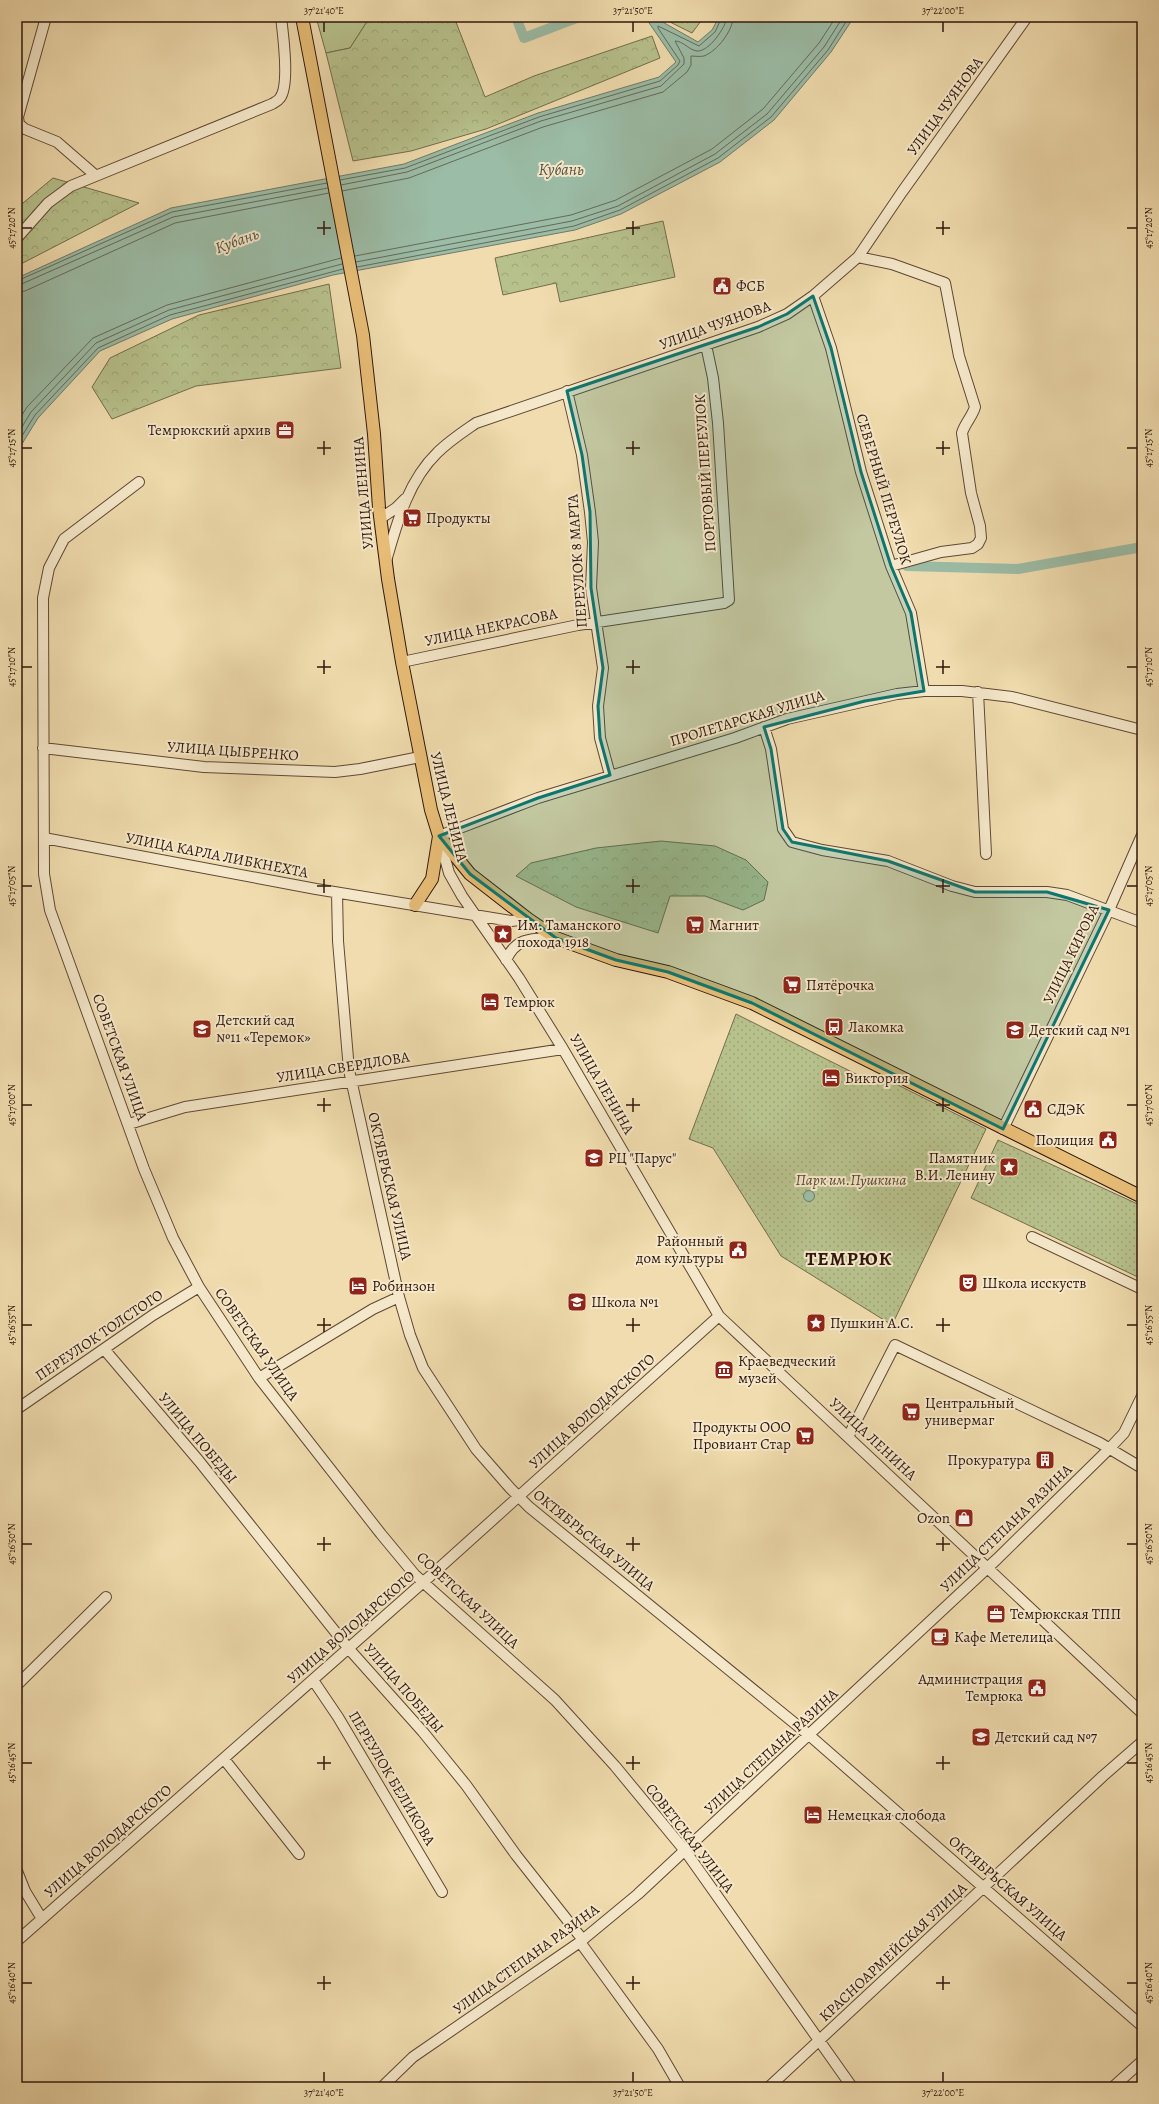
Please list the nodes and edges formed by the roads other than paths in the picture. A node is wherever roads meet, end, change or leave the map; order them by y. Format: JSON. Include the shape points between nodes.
{"nodes":[{"id":1,"x":46,"y":17,"type":"edge"},
{"id":2,"x":281,"y":17,"type":"edge"},
{"id":3,"x":302,"y":17,"type":"edge"},
{"id":4,"x":1027,"y":17,"type":"edge"},
{"id":5,"x":95,"y":175,"type":"junction"},
{"id":6,"x":17,"y":238,"type":"edge"},
{"id":7,"x":858,"y":257,"type":"junction"},
{"id":8,"x":813,"y":296,"type":"junction"},
{"id":9,"x":706,"y":345,"type":"junction"},
{"id":10,"x":567,"y":392,"type":"junction"},
{"id":11,"x":139,"y":482,"type":"dead end"},
{"id":12,"x":408,"y":496,"type":"junction"},
{"id":13,"x":380,"y":518,"type":"junction"},
{"id":14,"x":386,"y":562,"type":"junction"},
{"id":15,"x":891,"y":566,"type":"junction"},
{"id":16,"x":729,"y":600,"type":"joint"},
{"id":17,"x":596,"y":623,"type":"junction"},
{"id":18,"x":402,"y":662,"type":"junction"},
{"id":19,"x":924,"y":691,"type":"junction"},
{"id":20,"x":978,"y":692,"type":"junction"},
{"id":21,"x":764,"y":727,"type":"junction"},
{"id":22,"x":1142,"y":730,"type":"edge"},
{"id":23,"x":43,"y":748,"type":"junction"},
{"id":24,"x":420,"y":757,"type":"junction"},
{"id":25,"x":610,"y":775,"type":"junction"},
{"id":26,"x":1142,"y":835,"type":"edge"},
{"id":27,"x":440,"y":836,"type":"junction"},
{"id":28,"x":44,"y":838,"type":"junction"},
{"id":29,"x":986,"y":854,"type":"dead end"},
{"id":30,"x":337,"y":893,"type":"junction"},
{"id":31,"x":415,"y":905,"type":"junction"},
{"id":32,"x":1109,"y":910,"type":"junction"},
{"id":33,"x":475,"y":914,"type":"junction"},
{"id":34,"x":528,"y":919,"type":"junction"},
{"id":35,"x":1142,"y":923,"type":"edge"},
{"id":36,"x":556,"y":938,"type":"junction"},
{"id":37,"x":506,"y":960,"type":"junction"},
{"id":38,"x":563,"y":1049,"type":"junction"},
{"id":39,"x":351,"y":1081,"type":"junction"},
{"id":40,"x":129,"y":1124,"type":"junction"},
{"id":41,"x":1003,"y":1129,"type":"junction"},
{"id":42,"x":1142,"y":1197,"type":"edge"},
{"id":43,"x":1032,"y":1237,"type":"dead end"},
{"id":44,"x":199,"y":1287,"type":"junction"},
{"id":45,"x":1142,"y":1288,"type":"edge"},
{"id":46,"x":399,"y":1297,"type":"junction"},
{"id":47,"x":719,"y":1316,"type":"junction"},
{"id":48,"x":104,"y":1349,"type":"junction"},
{"id":49,"x":259,"y":1378,"type":"junction"},
{"id":50,"x":1142,"y":1396,"type":"edge"},
{"id":51,"x":17,"y":1409,"type":"edge"},
{"id":52,"x":848,"y":1438,"type":"junction"},
{"id":53,"x":1110,"y":1448,"type":"junction"},
{"id":54,"x":1142,"y":1468,"type":"edge"},
{"id":55,"x":519,"y":1498,"type":"junction"},
{"id":56,"x":987,"y":1567,"type":"junction"},
{"id":57,"x":423,"y":1583,"type":"junction"},
{"id":58,"x":106,"y":1597,"type":"dead end"},
{"id":59,"x":349,"y":1649,"type":"junction"},
{"id":60,"x":313,"y":1680,"type":"junction"},
{"id":61,"x":17,"y":1685,"type":"edge"},
{"id":62,"x":1142,"y":1713,"type":"edge"},
{"id":63,"x":809,"y":1735,"type":"junction"},
{"id":64,"x":1142,"y":1742,"type":"edge"},
{"id":65,"x":224,"y":1759,"type":"junction"},
{"id":66,"x":686,"y":1852,"type":"junction"},
{"id":67,"x":299,"y":1854,"type":"dead end"},
{"id":68,"x":17,"y":1871,"type":"edge"},
{"id":69,"x":984,"y":1886,"type":"junction"},
{"id":70,"x":442,"y":1892,"type":"dead end"},
{"id":71,"x":42,"y":1919,"type":"junction"},
{"id":72,"x":17,"y":1940,"type":"edge"},
{"id":73,"x":582,"y":1941,"type":"junction"},
{"id":74,"x":1142,"y":2026,"type":"edge"},
{"id":75,"x":820,"y":2041,"type":"junction"},
{"id":76,"x":1142,"y":2061,"type":"edge"},
{"id":77,"x":382,"y":2087,"type":"edge"},
{"id":78,"x":680,"y":2087,"type":"edge"},
{"id":79,"x":769,"y":2087,"type":"edge"},
{"id":80,"x":852,"y":2087,"type":"edge"},
{"id":81,"x":1113,"y":2087,"type":"edge"}],
"edges":[{"from":1,"to":5,"type":"street","via":[[18,117],[19,124],[57,142]]},
{"from":2,"to":5,"type":"street","via":[[285,42],[285,72],[284,88],[280,98],[272,104]]},
{"from":3,"to":13,"type":"main road","name":"УЛИЦА ЛЕНИНА","via":[[363,335]]},
{"from":4,"to":7,"type":"street","name":"УЛИЦА ЧУЯНОВА"},
{"from":5,"to":6,"type":"street","via":[[71,186],[48,203]]},
{"from":7,"to":8,"type":"street","name":"УЛИЦА ЧУЯНОВА"},
{"from":7,"to":15,"type":"street","via":[[892,264],[945,283],[959,356],[974,400],[973,413],[962,433],[981,538],[972,548],[941,552]]},
{"from":8,"to":9,"type":"street","name":"УЛИЦА ЧУЯНОВА","via":[[780,318]]},
{"from":8,"to":15,"type":"street","name":"СЕВЕРНЫЙ ПЕРЕУЛОК","via":[[819,306],[861,472]]},
{"from":9,"to":10,"type":"street","name":"УЛИЦА ЧУЯНОВА"},
{"from":9,"to":16,"type":"street","name":"ПОРТОВЫЙ ПЕРЕУЛОК","via":[[718,423]]},
{"from":10,"to":12,"type":"street","name":"УЛИЦА ЧУЯНОВА","via":[[476,423],[453,438],[436,453]]},
{"from":10,"to":17,"type":"street","name":"ПЕРЕУЛОК 8 МАРТА","via":[[582,455],[590,512],[593,542],[591,588]]},
{"from":11,"to":23,"type":"street","name":"СОВЕТСКАЯ УЛИЦА","via":[[64,539],[49,568],[43,598]]},
{"from":12,"to":13,"type":"street","name":"УЛИЦА ЧУЯНОВА","via":[[396,508]]},
{"from":12,"to":14,"type":"street","name":"УЛИЦА ЧУЯНОВА"},
{"from":13,"to":14,"type":"main road","name":"УЛИЦА ЛЕНИНА"},
{"from":14,"to":18,"type":"main road","name":"УЛИЦА ЛЕНИНА"},
{"from":15,"to":19,"type":"street","name":"СЕВЕРНЫЙ ПЕРЕУЛОК","via":[[911,612]]},
{"from":16,"to":17,"type":"street","name":"УЛИЦА НЕКРАСОВА","via":[[724,603]]},
{"from":17,"to":18,"type":"street","name":"УЛИЦА НЕКРАСОВА"},
{"from":17,"to":25,"type":"street","name":"ПЕРЕУЛОК 8 МАРТА","via":[[603,668],[598,706],[600,738]]},
{"from":18,"to":24,"type":"main road","name":"УЛИЦА ЛЕНИНА"},
{"from":19,"to":20,"type":"street","name":"ПРОЛЕТАРСКАЯ УЛИЦА"},
{"from":19,"to":21,"type":"street","name":"ПРОЛЕТАРСКАЯ УЛИЦА","via":[[865,701],[787,719]]},
{"from":20,"to":22,"type":"street","name":"ПРОЛЕТАРСКАЯ УЛИЦА","via":[[1012,697]]},
{"from":20,"to":29,"type":"street"},
{"from":21,"to":25,"type":"street","name":"ПРОЛЕТАРСКАЯ УЛИЦА"},
{"from":21,"to":32,"type":"street","via":[[771,749],[783,829],[792,842],[822,850],[888,860],[952,886],[975,892],[1047,892],[1067,895]]},
{"from":23,"to":24,"type":"street","name":"УЛИЦА ЦЫБРЕНКО","via":[[204,767],[321,772],[360,769]]},
{"from":23,"to":28,"type":"street","name":"СОВЕТСКАЯ УЛИЦА"},
{"from":24,"to":27,"type":"main road","name":"УЛИЦА ЛЕНИНА","via":[[431,810]]},
{"from":25,"to":27,"type":"street","name":"ПРОЛЕТАРСКАЯ УЛИЦА","via":[[538,798]]},
{"from":26,"to":32,"type":"street","name":"УЛИЦА КИРОВА"},
{"from":27,"to":31,"type":"main road","via":[[432,878]]},
{"from":27,"to":33,"type":"street","name":"УЛИЦА ЛЕНИНА","via":[[449,873]]},
{"from":27,"to":34,"type":"main road","via":[[470,874]]},
{"from":28,"to":30,"type":"street","name":"УЛИЦА КАРЛА ЛИБКНЕХТА"},
{"from":28,"to":40,"type":"street","name":"СОВЕТСКАЯ УЛИЦА","via":[[44,874],[50,910]]},
{"from":30,"to":31,"type":"street","name":"УЛИЦА КАРЛА ЛИБКНЕХТА"},
{"from":30,"to":39,"type":"street","name":"ОКТЯБРЬСКАЯ УЛИЦА","via":[[338,944]]},
{"from":31,"to":33,"type":"street","name":"УЛИЦА КАРЛА ЛИБКНЕХТА"},
{"from":32,"to":35,"type":"street"},
{"from":32,"to":41,"type":"street","name":"УЛИЦА КИРОВА"},
{"from":33,"to":34,"type":"street","name":"УЛИЦА КАРЛА ЛИБКНЕХТА","via":[[511,921]]},
{"from":33,"to":37,"type":"street","name":"УЛИЦА ЛЕНИНА"},
{"from":34,"to":36,"type":"main road"},
{"from":36,"to":37,"type":"street","via":[[518,943]]},
{"from":36,"to":41,"type":"main road","via":[[616,960],[675,974],[752,1003]]},
{"from":37,"to":38,"type":"street","name":"УЛИЦА ЛЕНИНА"},
{"from":38,"to":39,"type":"street","name":"УЛИЦА СВЕРДЛОВА"},
{"from":38,"to":47,"type":"street","name":"УЛИЦА ЛЕНИНА"},
{"from":39,"to":40,"type":"street","name":"УЛИЦА СВЕРДЛОВА","via":[[185,1107]]},
{"from":39,"to":46,"type":"street","name":"ОКТЯБРЬСКАЯ УЛИЦА"},
{"from":40,"to":44,"type":"street","name":"СОВЕТСКАЯ УЛИЦА","via":[[144,1169],[173,1238]]},
{"from":41,"to":42,"type":"main road"},
{"from":43,"to":45,"type":"street"},
{"from":44,"to":48,"type":"street","name":"ПЕРЕУЛОК ТОЛСТОГО"},
{"from":44,"to":49,"type":"street","name":"СОВЕТСКАЯ УЛИЦА"},
{"from":46,"to":49,"type":"street","via":[[373,1309]]},
{"from":46,"to":55,"type":"street","name":"ОКТЯБРЬСКАЯ УЛИЦА","via":[[410,1336],[423,1368],[476,1448]]},
{"from":47,"to":52,"type":"street","name":"УЛИЦА ЛЕНИНА"},
{"from":47,"to":55,"type":"street","name":"УЛИЦА ВОЛОДАРСКОГО"},
{"from":48,"to":51,"type":"street","name":"ПЕРЕУЛОК ТОЛСТОГО"},
{"from":48,"to":59,"type":"street","name":"УЛИЦА ПОБЕДЫ","via":[[199,1461]]},
{"from":49,"to":57,"type":"street","name":"СОВЕТСКАЯ УЛИЦА","via":[[381,1534]]},
{"from":50,"to":53,"type":"street","name":"УЛИЦА СТЕПАНА РАЗИНА","via":[[1124,1433]]},
{"from":52,"to":53,"type":"street","via":[[895,1345]]},
{"from":52,"to":56,"type":"street","name":"УЛИЦА ЛЕНИНА"},
{"from":53,"to":54,"type":"street"},
{"from":53,"to":56,"type":"street","name":"УЛИЦА СТЕПАНА РАЗИНА"},
{"from":55,"to":57,"type":"street","name":"УЛИЦА ВОЛОДАРСКОГО"},
{"from":55,"to":63,"type":"street","name":"ОКТЯБРЬСКАЯ УЛИЦА"},
{"from":56,"to":62,"type":"street","name":"УЛИЦА ЛЕНИНА"},
{"from":56,"to":63,"type":"street","name":"УЛИЦА СТЕПАНА РАЗИНА"},
{"from":57,"to":59,"type":"street","name":"УЛИЦА ВОЛОДАРСКОГО"},
{"from":57,"to":66,"type":"street","name":"СОВЕТСКАЯ УЛИЦА","via":[[555,1700],[615,1766]]},
{"from":58,"to":61,"type":"street"},
{"from":59,"to":60,"type":"street","name":"УЛИЦА ВОЛОДАРСКОГО"},
{"from":59,"to":73,"type":"street","name":"УЛИЦА ПОБЕДЫ","via":[[423,1732]]},
{"from":60,"to":65,"type":"street","name":"УЛИЦА ВОЛОДАРСКОГО"},
{"from":60,"to":70,"type":"street","name":"ПЕРЕУЛОК БЕЛИКОВА","via":[[338,1717]]},
{"from":63,"to":66,"type":"street","name":"УЛИЦА СТЕПАНА РАЗИНА"},
{"from":63,"to":69,"type":"street","name":"ОКТЯБРЬСКАЯ УЛИЦА"},
{"from":64,"to":69,"type":"street","name":"КРАСНОАРМЕЙСКАЯ УЛИЦА"},
{"from":65,"to":67,"type":"street"},
{"from":65,"to":71,"type":"street","name":"УЛИЦА ВОЛОДАРСКОГО"},
{"from":66,"to":73,"type":"street","name":"УЛИЦА СТЕПАНА РАЗИНА"},
{"from":66,"to":75,"type":"street","name":"СОВЕТСКАЯ УЛИЦА"},
{"from":68,"to":71,"type":"street","via":[[25,1891]]},
{"from":69,"to":74,"type":"street","name":"ОКТЯБРЬСКАЯ УЛИЦА"},
{"from":69,"to":75,"type":"street","name":"КРАСНОАРМЕЙСКАЯ УЛИЦА"},
{"from":71,"to":72,"type":"street","name":"УЛИЦА ВОЛОДАРСКОГО"},
{"from":73,"to":77,"type":"street","name":"УЛИЦА СТЕПАНА РАЗИНА","via":[[413,2057]]},
{"from":73,"to":78,"type":"street","name":"УЛИЦА ПОБЕДЫ","via":[[658,2049]]},
{"from":75,"to":79,"type":"street","name":"КРАСНОАРМЕЙСКАЯ УЛИЦА"},
{"from":75,"to":80,"type":"street","name":"СОВЕТСКАЯ УЛИЦА"},
{"from":76,"to":81,"type":"street"}]}
